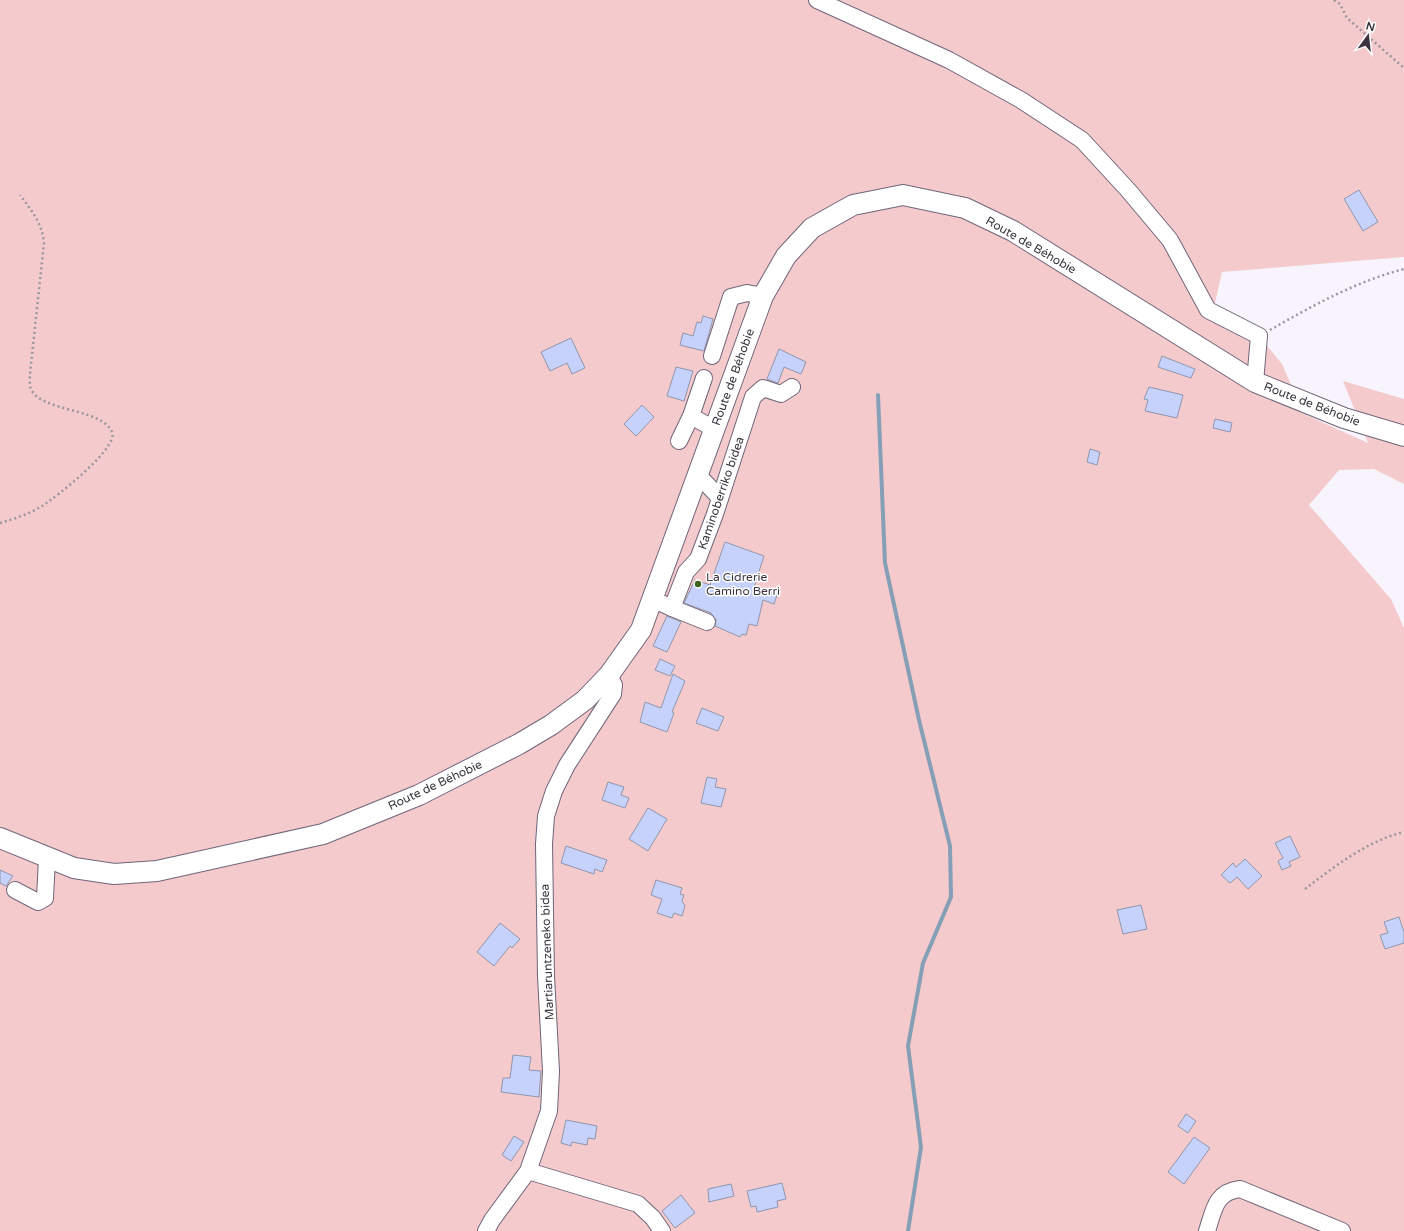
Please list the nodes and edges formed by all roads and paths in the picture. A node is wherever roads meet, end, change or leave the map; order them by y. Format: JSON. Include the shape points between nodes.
{"nodes":[{"id":1,"x":817,"y":0,"type":"edge"},
{"id":2,"x":1334,"y":0,"type":"edge"},
{"id":3,"x":1404,"y":68,"type":"edge"},
{"id":4,"x":20,"y":195,"type":"dead end"},
{"id":5,"x":1404,"y":270,"type":"edge"},
{"id":6,"x":763,"y":296,"type":"junction"},
{"id":7,"x":1259,"y":336,"type":"junction"},
{"id":8,"x":712,"y":356,"type":"dead end"},
{"id":9,"x":704,"y":378,"type":"dead end"},
{"id":10,"x":1255,"y":382,"type":"junction"},
{"id":11,"x":792,"y":386,"type":"dead end"},
{"id":12,"x":691,"y":416,"type":"junction"},
{"id":13,"x":714,"y":429,"type":"junction"},
{"id":14,"x":1404,"y":436,"type":"edge"},
{"id":15,"x":679,"y":441,"type":"dead end"},
{"id":16,"x":698,"y":475,"type":"junction"},
{"id":17,"x":720,"y":498,"type":"junction"},
{"id":18,"x":0,"y":523,"type":"edge"},
{"id":19,"x":652,"y":599,"type":"junction"},
{"id":20,"x":672,"y":608,"type":"junction"},
{"id":21,"x":707,"y":622,"type":"dead end"},
{"id":22,"x":608,"y":675,"type":"junction"},
{"id":23,"x":1404,"y":832,"type":"edge"},
{"id":24,"x":0,"y":838,"type":"edge"},
{"id":25,"x":47,"y":858,"type":"junction"},
{"id":26,"x":1305,"y":889,"type":"dead end"},
{"id":27,"x":15,"y":890,"type":"dead end"},
{"id":28,"x":528,"y":1171,"type":"junction"},
{"id":29,"x":486,"y":1231,"type":"edge"},
{"id":30,"x":662,"y":1231,"type":"edge"},
{"id":31,"x":1207,"y":1231,"type":"edge"},
{"id":32,"x":1342,"y":1231,"type":"edge"}],
"edges":[{"from":1,"to":7,"type":"street","via":[[949,60],[1021,100],[1082,140],[1170,240],[1208,310]]},
{"from":2,"to":3,"type":"path","via":[[1340,4],[1347,18]]},
{"from":4,"to":18,"type":"path","via":[[43,229],[44,243],[30,374],[31,388],[38,398],[101,420],[112,432],[112,437],[90,467],[66,488],[42,506]]},
{"from":5,"to":7,"type":"path","via":[[1376,276],[1299,313]]},
{"from":6,"to":8,"type":"street","via":[[746,293],[731,297]]},
{"from":6,"to":10,"type":"main road","name":"Route de Béhobie","via":[[786,256],[812,228],[852,204],[903,195],[965,208],[1013,231]]},
{"from":6,"to":13,"type":"main road","name":"Route de Béhobie"},
{"from":7,"to":10,"type":"street"},
{"from":9,"to":12,"type":"street"},
{"from":10,"to":14,"type":"main road","name":"Route de Béhobie","via":[[1344,418]]},
{"from":11,"to":17,"type":"street","name":"Kaminoberriko bidea","via":[[782,394],[763,388],[753,397]]},
{"from":12,"to":13,"type":"street"},
{"from":12,"to":15,"type":"street"},
{"from":13,"to":16,"type":"main road","name":"Route de Béhobie"},
{"from":16,"to":17,"type":"street"},
{"from":16,"to":19,"type":"main road","name":"Route de Béhobie"},
{"from":17,"to":20,"type":"street","name":"Kaminoberriko bidea","via":[[698,559],[686,572]]},
{"from":19,"to":20,"type":"street"},
{"from":19,"to":22,"type":"main road","name":"Route de Béhobie","via":[[641,630]]},
{"from":20,"to":21,"type":"street"},
{"from":22,"to":25,"type":"main road","name":"Route de Béhobie","via":[[512,736],[415,786],[317,828],[241,853],[157,871],[114,874],[74,868]]},
{"from":22,"to":28,"type":"street","name":"Martiaruntzeneko bidea","via":[[614,685],[613,694],[567,765],[554,790],[546,816],[546,976],[551,1071],[549,1111]]},
{"from":23,"to":26,"type":"path","via":[[1360,850]]},
{"from":24,"to":25,"type":"main road","name":"Route de Béhobie"},
{"from":25,"to":27,"type":"street","via":[[45,898],[38,902]]},
{"from":28,"to":29,"type":"street","name":"Martiaruntzeneko bidea"},
{"from":28,"to":30,"type":"street","via":[[638,1204]]},
{"from":31,"to":32,"type":"street","via":[[1221,1196],[1230,1190],[1240,1189]]}]}
